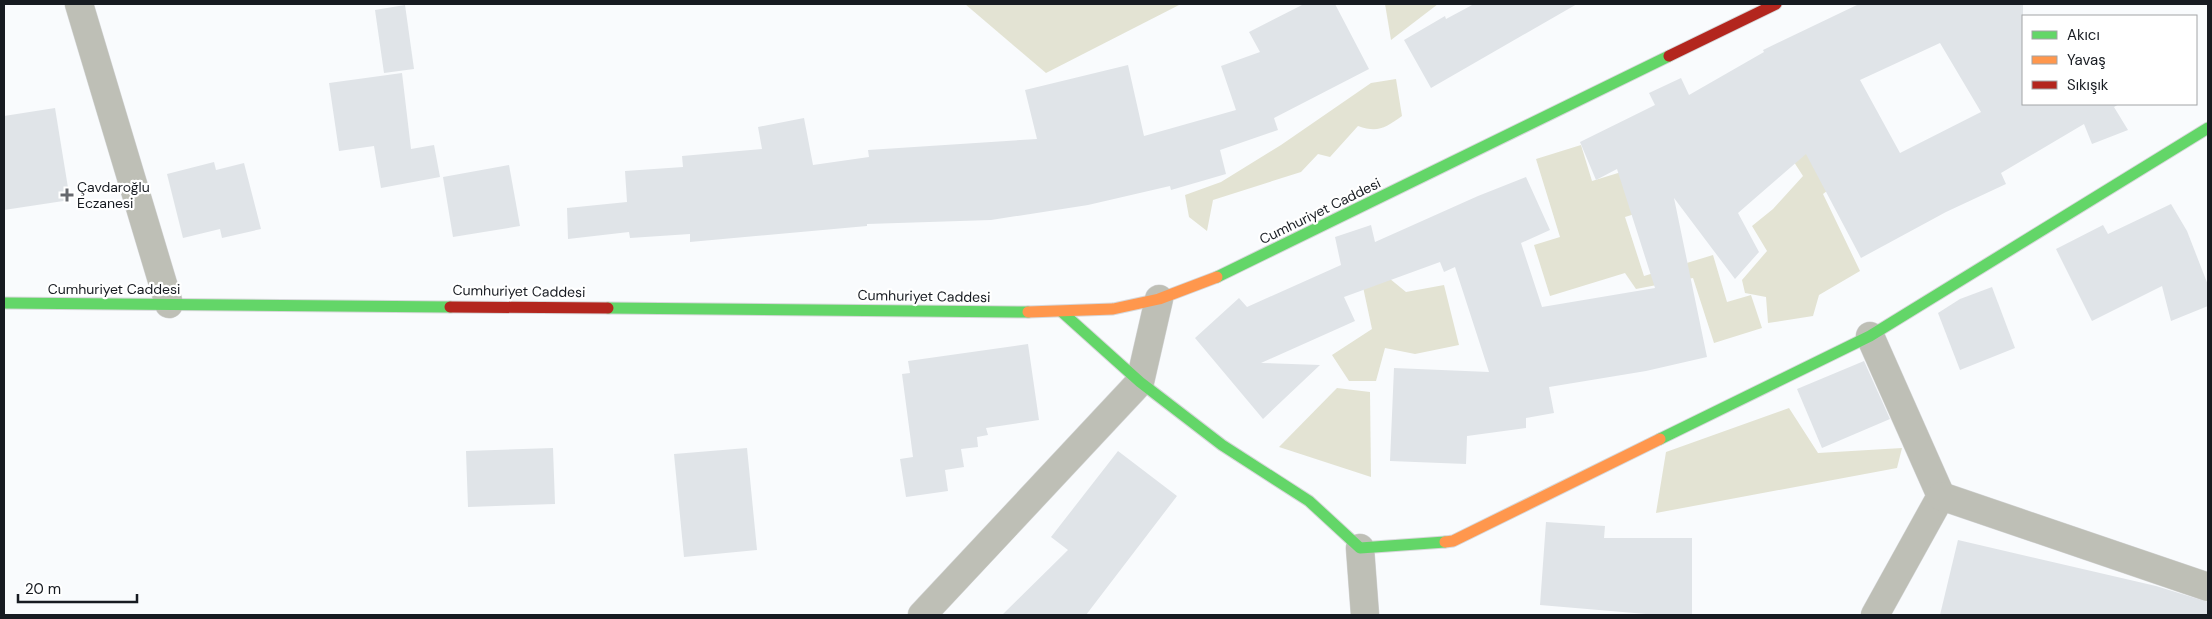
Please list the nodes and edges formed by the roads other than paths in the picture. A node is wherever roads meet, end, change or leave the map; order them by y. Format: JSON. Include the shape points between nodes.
{"nodes":[{"id":1,"x":79,"y":4,"type":"edge"},
{"id":2,"x":1776,"y":4,"type":"edge"},
{"id":3,"x":2208,"y":128,"type":"edge"},
{"id":4,"x":1159,"y":300,"type":"junction"},
{"id":5,"x":4,"y":304,"type":"edge"},
{"id":6,"x":169,"y":304,"type":"junction"},
{"id":7,"x":1062,"y":312,"type":"junction"},
{"id":8,"x":1870,"y":336,"type":"junction"},
{"id":9,"x":1140,"y":382,"type":"junction"},
{"id":10,"x":1941,"y":496,"type":"junction"},
{"id":11,"x":1360,"y":548,"type":"junction"},
{"id":12,"x":2208,"y":587,"type":"edge"},
{"id":13,"x":922,"y":615,"type":"edge"},
{"id":14,"x":1365,"y":615,"type":"edge"},
{"id":15,"x":1875,"y":615,"type":"edge"}],
"edges":[{"from":1,"to":6,"type":"street"},
{"from":2,"to":4,"type":"main road","name":"Cumhuriyet Caddesi","via":[[1225,274]]},
{"from":3,"to":8,"type":"main road"},
{"from":4,"to":7,"type":"main road","name":"Cumhuriyet Caddesi","via":[[1113,309]]},
{"from":4,"to":9,"type":"street"},
{"from":5,"to":6,"type":"main road","name":"Cumhuriyet Caddesi"},
{"from":6,"to":7,"type":"main road","name":"Cumhuriyet Caddesi"},
{"from":7,"to":9,"type":"main road"},
{"from":8,"to":10,"type":"street"},
{"from":8,"to":11,"type":"main road","via":[[1453,542]]},
{"from":9,"to":11,"type":"main road","via":[[1222,445],[1309,500]]},
{"from":9,"to":13,"type":"street"},
{"from":10,"to":12,"type":"street"},
{"from":10,"to":15,"type":"street"},
{"from":11,"to":14,"type":"street"}]}
